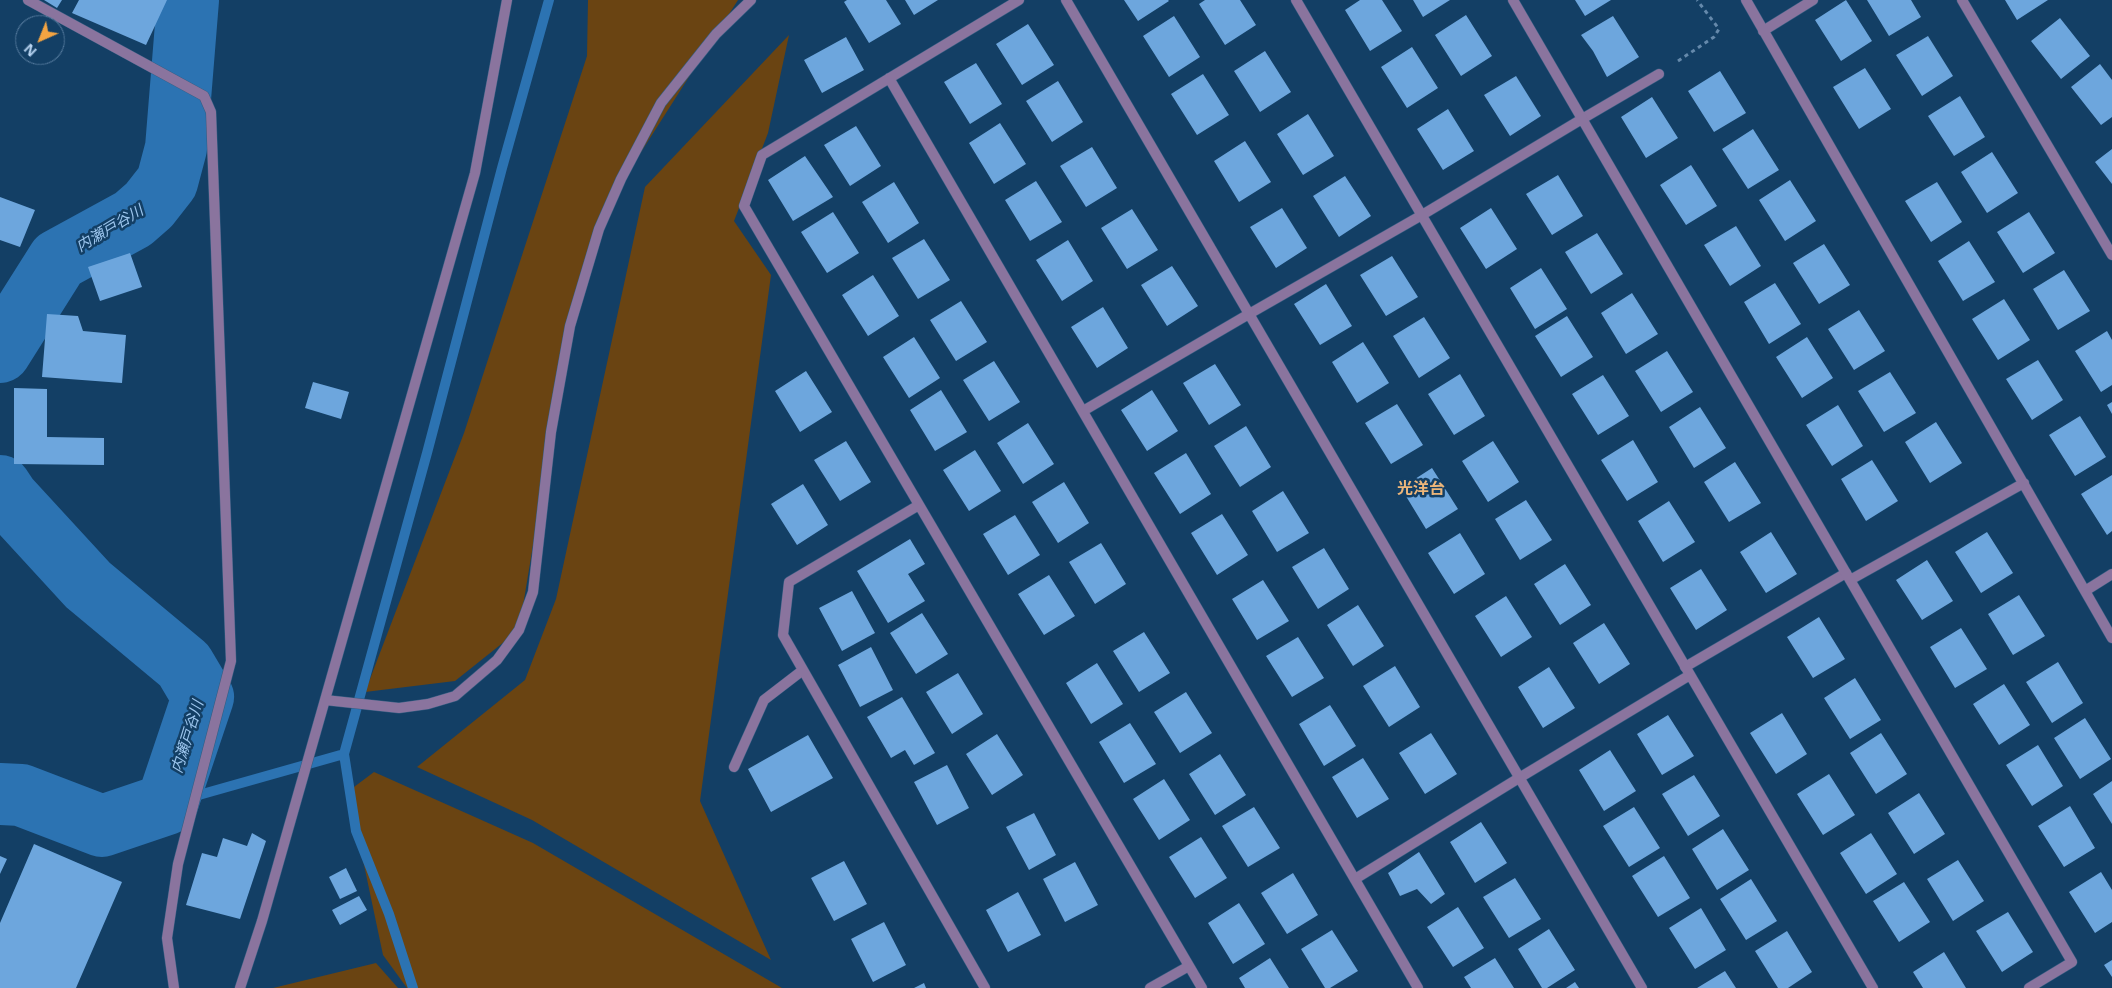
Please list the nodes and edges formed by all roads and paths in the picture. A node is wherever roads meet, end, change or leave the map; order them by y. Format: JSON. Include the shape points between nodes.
{"nodes":[{"id":1,"x":28,"y":0,"type":"edge"},
{"id":2,"x":507,"y":0,"type":"edge"},
{"id":3,"x":751,"y":0,"type":"edge"},
{"id":4,"x":1019,"y":0,"type":"edge"},
{"id":5,"x":1066,"y":0,"type":"edge"},
{"id":6,"x":1296,"y":0,"type":"edge"},
{"id":7,"x":1513,"y":0,"type":"edge"},
{"id":8,"x":1697,"y":0,"type":"edge"},
{"id":9,"x":1746,"y":0,"type":"edge"},
{"id":10,"x":1814,"y":0,"type":"edge"},
{"id":11,"x":1962,"y":0,"type":"edge"},
{"id":12,"x":1763,"y":31,"type":"junction"},
{"id":13,"x":1659,"y":74,"type":"joint"},
{"id":14,"x":889,"y":78,"type":"junction"},
{"id":15,"x":1582,"y":119,"type":"junction"},
{"id":16,"x":1422,"y":215,"type":"junction"},
{"id":17,"x":2112,"y":255,"type":"edge"},
{"id":18,"x":1249,"y":314,"type":"junction"},
{"id":19,"x":1082,"y":411,"type":"junction"},
{"id":20,"x":2024,"y":483,"type":"junction"},
{"id":21,"x":919,"y":506,"type":"junction"},
{"id":22,"x":2112,"y":574,"type":"edge"},
{"id":23,"x":1848,"y":576,"type":"junction"},
{"id":24,"x":2085,"y":591,"type":"junction"},
{"id":25,"x":2112,"y":638,"type":"edge"},
{"id":26,"x":803,"y":670,"type":"junction"},
{"id":27,"x":1688,"y":671,"type":"junction"},
{"id":28,"x":325,"y":700,"type":"junction"},
{"id":29,"x":734,"y":767,"type":"dead end"},
{"id":30,"x":1519,"y":778,"type":"junction"},
{"id":31,"x":1355,"y":879,"type":"junction"},
{"id":32,"x":1189,"y":966,"type":"junction"},
{"id":33,"x":174,"y":988,"type":"edge"},
{"id":34,"x":240,"y":988,"type":"edge"},
{"id":35,"x":985,"y":988,"type":"edge"},
{"id":36,"x":1150,"y":988,"type":"edge"},
{"id":37,"x":1202,"y":988,"type":"edge"},
{"id":38,"x":1418,"y":988,"type":"edge"},
{"id":39,"x":1642,"y":988,"type":"edge"},
{"id":40,"x":1873,"y":988,"type":"edge"},
{"id":41,"x":2029,"y":988,"type":"edge"}],
"edges":[{"from":1,"to":33,"type":"street","via":[[195,90],[204,96],[210,112],[231,661],[178,864],[167,938]]},
{"from":2,"to":28,"type":"street","via":[[475,173]]},
{"from":3,"to":28,"type":"street","via":[[716,34],[661,103],[599,229],[570,326],[551,432],[533,592],[519,630],[497,660],[455,696],[408,706]]},
{"from":4,"to":14,"type":"street"},
{"from":5,"to":18,"type":"street"},
{"from":6,"to":16,"type":"street"},
{"from":7,"to":15,"type":"street"},
{"from":8,"to":13,"type":"path","via":[[1719,29],[1714,37]]},
{"from":9,"to":12,"type":"street"},
{"from":10,"to":12,"type":"street"},
{"from":11,"to":17,"type":"street"},
{"from":12,"to":20,"type":"street"},
{"from":13,"to":15,"type":"street"},
{"from":14,"to":19,"type":"street"},
{"from":14,"to":21,"type":"street","via":[[762,155],[744,206]]},
{"from":15,"to":16,"type":"street"},
{"from":15,"to":23,"type":"street"},
{"from":16,"to":18,"type":"street"},
{"from":16,"to":27,"type":"street"},
{"from":18,"to":19,"type":"street"},
{"from":18,"to":30,"type":"street"},
{"from":19,"to":31,"type":"street"},
{"from":20,"to":23,"type":"street"},
{"from":20,"to":24,"type":"street"},
{"from":21,"to":26,"type":"street","via":[[789,582],[783,635]]},
{"from":21,"to":32,"type":"street"},
{"from":22,"to":24,"type":"street"},
{"from":23,"to":27,"type":"street"},
{"from":23,"to":41,"type":"street","via":[[2072,962]]},
{"from":24,"to":25,"type":"street"},
{"from":26,"to":29,"type":"street","via":[[764,700]]},
{"from":26,"to":35,"type":"street"},
{"from":27,"to":30,"type":"street"},
{"from":27,"to":40,"type":"street"},
{"from":28,"to":34,"type":"street"},
{"from":30,"to":31,"type":"street"},
{"from":30,"to":39,"type":"street"},
{"from":31,"to":38,"type":"street"},
{"from":32,"to":36,"type":"street"},
{"from":32,"to":37,"type":"street"}]}
